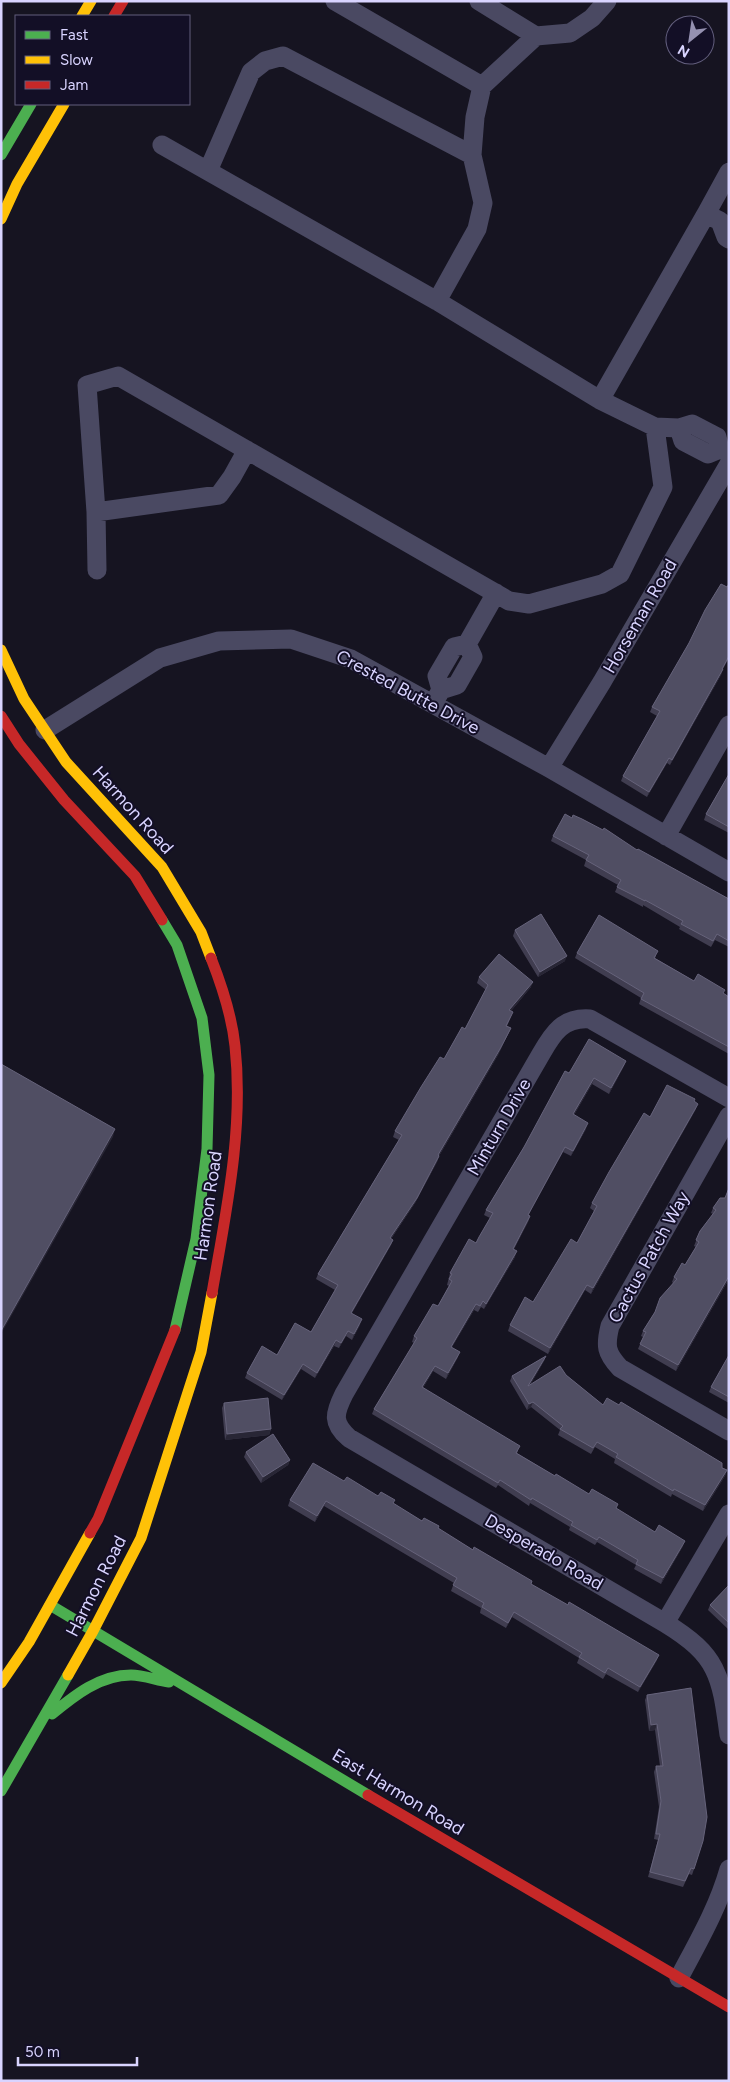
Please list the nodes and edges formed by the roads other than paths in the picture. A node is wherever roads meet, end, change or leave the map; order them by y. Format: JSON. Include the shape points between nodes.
{"nodes":[{"id":1,"x":91,"y":1,"type":"edge"},
{"id":2,"x":122,"y":1,"type":"edge"},
{"id":3,"x":335,"y":1,"type":"edge"},
{"id":4,"x":479,"y":1,"type":"edge"},
{"id":5,"x":607,"y":1,"type":"edge"},
{"id":6,"x":83,"y":15,"type":"edge"},
{"id":7,"x":115,"y":15,"type":"edge"},
{"id":8,"x":536,"y":36,"type":"junction"},
{"id":9,"x":482,"y":86,"type":"junction"},
{"id":10,"x":30,"y":105,"type":"edge"},
{"id":11,"x":63,"y":105,"type":"edge"},
{"id":12,"x":162,"y":145,"type":"dead end"},
{"id":13,"x":1,"y":155,"type":"edge"},
{"id":14,"x":472,"y":156,"type":"junction"},
{"id":15,"x":208,"y":171,"type":"junction"},
{"id":16,"x":729,"y":172,"type":"edge"},
{"id":17,"x":718,"y":218,"type":"edge"},
{"id":18,"x":1,"y":219,"type":"edge"},
{"id":19,"x":729,"y":239,"type":"edge"},
{"id":20,"x":437,"y":301,"type":"junction"},
{"id":21,"x":600,"y":400,"type":"junction"},
{"id":22,"x":655,"y":427,"type":"junction"},
{"id":23,"x":247,"y":450,"type":"junction"},
{"id":24,"x":726,"y":455,"type":"edge"},
{"id":25,"x":96,"y":512,"type":"junction"},
{"id":26,"x":97,"y":570,"type":"dead end"},
{"id":27,"x":496,"y":593,"type":"junction"},
{"id":28,"x":1,"y":650,"type":"edge"},
{"id":29,"x":437,"y":697,"type":"junction"},
{"id":30,"x":1,"y":716,"type":"edge"},
{"id":31,"x":729,"y":725,"type":"edge"},
{"id":32,"x":45,"y":730,"type":"junction"},
{"id":33,"x":549,"y":768,"type":"junction"},
{"id":34,"x":666,"y":836,"type":"junction"},
{"id":35,"x":729,"y":872,"type":"edge"},
{"id":36,"x":729,"y":1098,"type":"edge"},
{"id":37,"x":729,"y":1116,"type":"edge"},
{"id":38,"x":344,"y":1394,"type":"joint"},
{"id":39,"x":729,"y":1431,"type":"edge"},
{"id":40,"x":729,"y":1514,"type":"edge"},
{"id":41,"x":50,"y":1605,"type":"junction"},
{"id":42,"x":665,"y":1623,"type":"junction"},
{"id":43,"x":93,"y":1631,"type":"junction"},
{"id":44,"x":1,"y":1683,"type":"edge"},
{"id":45,"x":184,"y":1684,"type":"junction"},
{"id":46,"x":40,"y":1724,"type":"junction"},
{"id":47,"x":729,"y":1735,"type":"edge"},
{"id":48,"x":1,"y":1791,"type":"edge"},
{"id":49,"x":729,"y":1869,"type":"edge"},
{"id":50,"x":679,"y":1978,"type":"junction"},
{"id":51,"x":729,"y":2007,"type":"edge"}],
"edges":[{"from":1,"to":6,"type":"street"},
{"from":2,"to":7,"type":"street"},
{"from":3,"to":9,"type":"street"},
{"from":4,"to":8,"type":"street"},
{"from":5,"to":8,"type":"street","via":[[592,18],[570,33]]},
{"from":8,"to":9,"type":"street"},
{"from":9,"to":14,"type":"street","via":[[475,117]]},
{"from":10,"to":13,"type":"street"},
{"from":11,"to":18,"type":"street","via":[[17,184]]},
{"from":12,"to":15,"type":"street"},
{"from":14,"to":15,"type":"street","via":[[283,56],[265,62],[251,72]]},
{"from":14,"to":20,"type":"street","via":[[483,203],[477,229]]},
{"from":15,"to":20,"type":"street"},
{"from":16,"to":17,"type":"street"},
{"from":17,"to":19,"type":"street"},
{"from":17,"to":21,"type":"street"},
{"from":20,"to":21,"type":"street"},
{"from":21,"to":22,"type":"street"},
{"from":22,"to":24,"type":"street","via":[[679,428],[692,424],[717,437]]},
{"from":22,"to":27,"type":"street","via":[[663,488],[620,574],[602,584],[529,604],[509,601]]},
{"from":23,"to":25,"type":"street","via":[[219,495]]},
{"from":23,"to":25,"type":"street","via":[[118,376],[87,385]]},
{"from":23,"to":27,"type":"street"},
{"from":24,"to":33,"type":"street","name":"Horseman Road","via":[[602,682]]},
{"from":25,"to":26,"type":"street"},
{"from":27,"to":29,"type":"street","via":[[468,644],[454,647],[437,676]]},
{"from":28,"to":32,"type":"street","name":"Harmon Road","via":[[24,699]]},
{"from":29,"to":32,"type":"street","name":"Crested Butte Drive","via":[[351,658],[291,639],[219,641],[160,658]]},
{"from":29,"to":33,"type":"street","name":"Crested Butte Drive"},
{"from":30,"to":41,"type":"street","name":"Harmon Road","via":[[64,800],[135,876],[178,945],[202,1018],[209,1075],[207,1150],[196,1239],[176,1328],[98,1519]]},
{"from":31,"to":34,"type":"street"},
{"from":32,"to":43,"type":"street","name":"Harmon Road","via":[[66,762],[162,867],[201,932],[222,988],[235,1045],[238,1107],[229,1194],[201,1352],[141,1538]]},
{"from":33,"to":34,"type":"street","name":"Crested Butte Drive"},
{"from":34,"to":35,"type":"street","name":"Crested Butte Drive"},
{"from":36,"to":38,"type":"street","name":"Minturn Drive","via":[[590,1019],[577,1018],[564,1024],[552,1035]]},
{"from":37,"to":39,"type":"street","name":"Cactus Patch Way","via":[[610,1326],[606,1341],[610,1356],[620,1368]]},
{"from":38,"to":42,"type":"street","name":"Desperado Road","via":[[336,1418],[339,1429],[349,1438]]},
{"from":40,"to":42,"type":"street"},
{"from":41,"to":43,"type":"street","name":"East Harmon Road"},
{"from":41,"to":44,"type":"street","name":"Harmon Road"},
{"from":42,"to":47,"type":"street","name":"Desperado Road","via":[[697,1646],[717,1673]]},
{"from":43,"to":45,"type":"street","name":"East Harmon Road"},
{"from":43,"to":46,"type":"street","name":"Harmon Road"},
{"from":45,"to":46,"type":"street","via":[[130,1675],[108,1679],[79,1692]]},
{"from":45,"to":50,"type":"street","name":"East Harmon Road"},
{"from":46,"to":48,"type":"street","name":"Harmon Road"},
{"from":49,"to":50,"type":"street","via":[[708,1923]]},
{"from":50,"to":51,"type":"street","name":"East Harmon Road"}]}
